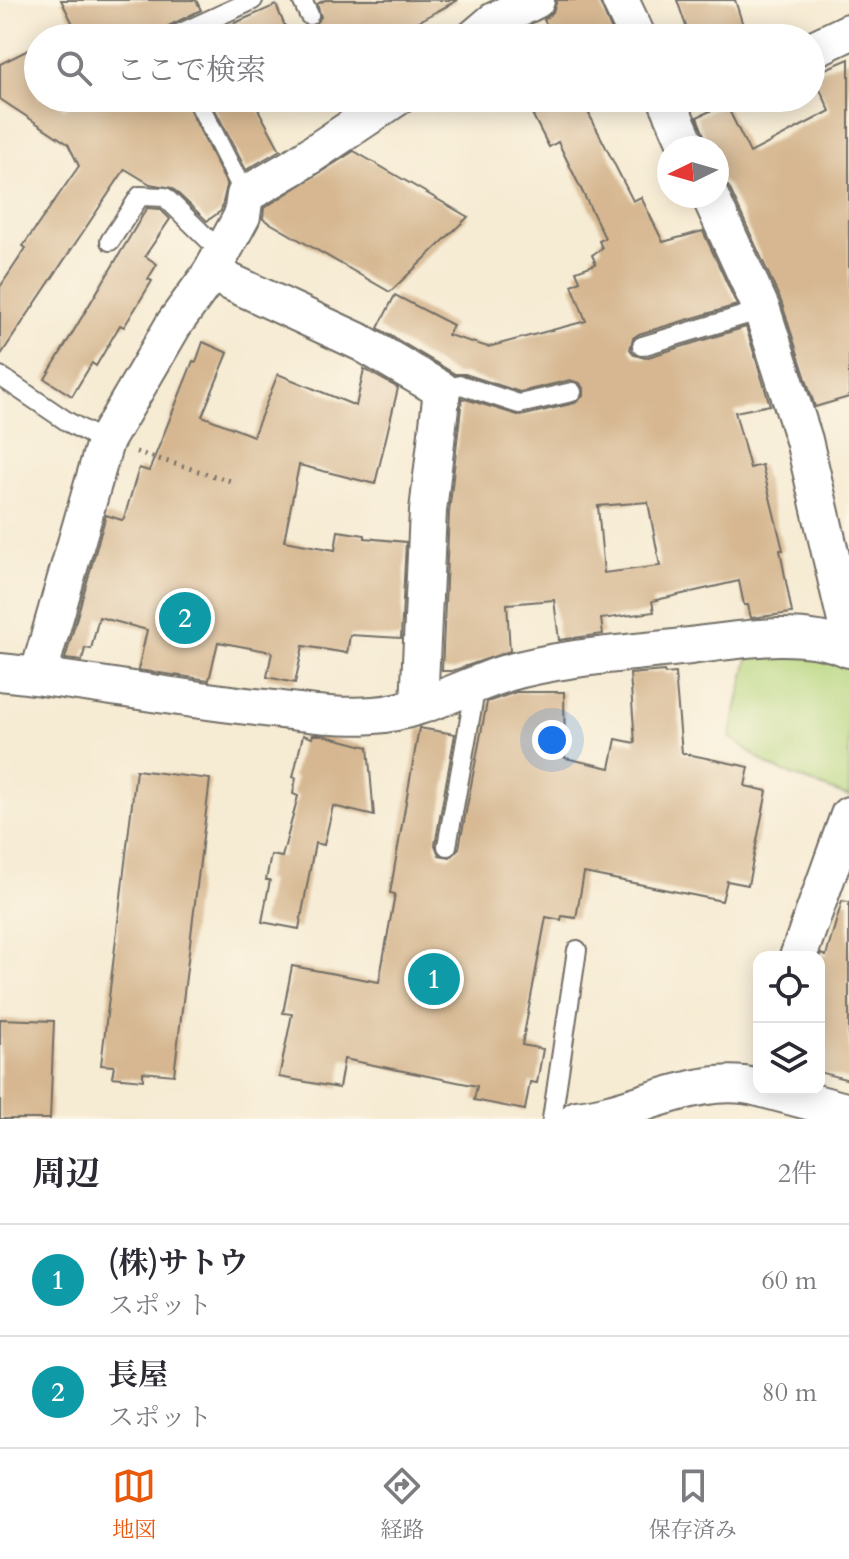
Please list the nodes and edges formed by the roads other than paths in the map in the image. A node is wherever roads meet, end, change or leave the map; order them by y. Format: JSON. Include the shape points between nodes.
{"nodes":[{"id":1,"x":253,"y":0,"type":"edge"},
{"id":2,"x":536,"y":0,"type":"edge"},
{"id":3,"x":620,"y":0,"type":"edge"},
{"id":4,"x":485,"y":20,"type":"edge"},
{"id":5,"x":201,"y":24,"type":"edge"},
{"id":6,"x":631,"y":24,"type":"edge"},
{"id":7,"x":849,"y":32,"type":"edge"},
{"id":8,"x":825,"y":43,"type":"edge"},
{"id":9,"x":203,"y":112,"type":"edge"},
{"id":10,"x":375,"y":112,"type":"edge"},
{"id":11,"x":672,"y":112,"type":"edge"},
{"id":12,"x":683,"y":136,"type":"edge"},
{"id":13,"x":245,"y":195,"type":"junction"},
{"id":14,"x":715,"y":208,"type":"edge"},
{"id":15,"x":110,"y":241,"type":"dead end"},
{"id":16,"x":216,"y":262,"type":"junction"},
{"id":17,"x":762,"y":310,"type":"junction"},
{"id":18,"x":642,"y":346,"type":"dead end"},
{"id":19,"x":0,"y":376,"type":"edge"},
{"id":20,"x":442,"y":390,"type":"junction"},
{"id":21,"x":572,"y":392,"type":"dead end"},
{"id":22,"x":105,"y":442,"type":"junction"},
{"id":23,"x":849,"y":634,"type":"edge"},
{"id":24,"x":849,"y":649,"type":"edge"},
{"id":25,"x":0,"y":672,"type":"edge"},
{"id":26,"x":38,"y":676,"type":"junction"},
{"id":27,"x":476,"y":685,"type":"junction"},
{"id":28,"x":419,"y":705,"type":"junction"},
{"id":29,"x":849,"y":815,"type":"edge"},
{"id":30,"x":447,"y":846,"type":"dead end"},
{"id":31,"x":577,"y":950,"type":"dead end"},
{"id":32,"x":800,"y":951,"type":"edge"},
{"id":33,"x":753,"y":1082,"type":"edge"},
{"id":34,"x":797,"y":1095,"type":"edge"},
{"id":35,"x":849,"y":1112,"type":"edge"},
{"id":36,"x":552,"y":1119,"type":"edge"},
{"id":37,"x":577,"y":1119,"type":"edge"}],
"edges":[{"from":1,"to":5,"type":"lane"},
{"from":2,"to":4,"type":"street"},
{"from":3,"to":6,"type":"street"},
{"from":7,"to":8,"type":"street"},
{"from":9,"to":13,"type":"lane"},
{"from":10,"to":13,"type":"street"},
{"from":11,"to":12,"type":"street"},
{"from":13,"to":16,"type":"street","via":[[242,216]]},
{"from":14,"to":17,"type":"street"},
{"from":15,"to":16,"type":"lane","via":[[140,196],[165,197]]},
{"from":16,"to":20,"type":"street"},
{"from":16,"to":22,"type":"street"},
{"from":17,"to":18,"type":"lane"},
{"from":17,"to":23,"type":"street","via":[[804,440]]},
{"from":19,"to":22,"type":"lane"},
{"from":20,"to":21,"type":"lane","via":[[461,385],[519,404]]},
{"from":20,"to":28,"type":"street","via":[[428,511]]},
{"from":22,"to":26,"type":"street"},
{"from":24,"to":27,"type":"street","via":[[831,641],[785,638],[713,643],[547,664]]},
{"from":25,"to":26,"type":"street"},
{"from":26,"to":28,"type":"street","via":[[327,715],[375,715]]},
{"from":27,"to":28,"type":"street"},
{"from":27,"to":30,"type":"lane"},
{"from":29,"to":32,"type":"street"},
{"from":31,"to":36,"type":"lane"},
{"from":33,"to":37,"type":"street","via":[[705,1086]]},
{"from":34,"to":35,"type":"street"}]}
